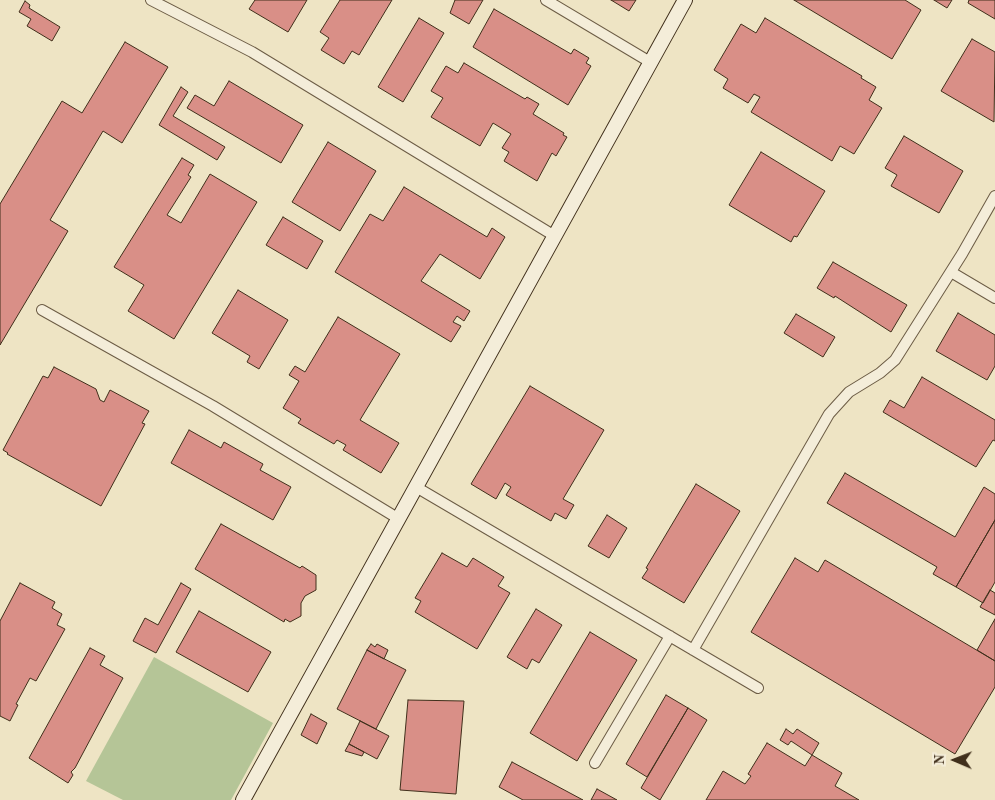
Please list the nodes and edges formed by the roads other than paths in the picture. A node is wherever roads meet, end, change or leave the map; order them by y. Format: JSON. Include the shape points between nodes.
{"nodes":[{"id":1,"x":151,"y":0,"type":"edge"},
{"id":2,"x":546,"y":0,"type":"edge"},
{"id":3,"x":685,"y":0,"type":"edge"},
{"id":4,"x":650,"y":62,"type":"junction"},
{"id":5,"x":995,"y":196,"type":"edge"},
{"id":6,"x":554,"y":235,"type":"junction"},
{"id":7,"x":950,"y":272,"type":"junction"},
{"id":8,"x":995,"y":298,"type":"edge"},
{"id":9,"x":42,"y":310,"type":"dead end"},
{"id":10,"x":416,"y":487,"type":"junction"},
{"id":11,"x":399,"y":519,"type":"junction"},
{"id":12,"x":670,"y":636,"type":"junction"},
{"id":13,"x":693,"y":650,"type":"junction"},
{"id":14,"x":758,"y":688,"type":"dead end"},
{"id":15,"x":595,"y":764,"type":"dead end"},
{"id":16,"x":243,"y":800,"type":"edge"}],
"edges":[{"from":1,"to":6,"type":"street","via":[[252,52]]},
{"from":2,"to":4,"type":"street"},
{"from":3,"to":4,"type":"street"},
{"from":4,"to":6,"type":"street"},
{"from":5,"to":7,"type":"street"},
{"from":6,"to":10,"type":"street"},
{"from":7,"to":8,"type":"street"},
{"from":7,"to":13,"type":"street","via":[[895,360],[848,392],[829,414]]},
{"from":9,"to":11,"type":"street","via":[[213,406]]},
{"from":10,"to":11,"type":"street"},
{"from":10,"to":12,"type":"street"},
{"from":11,"to":16,"type":"street"},
{"from":12,"to":13,"type":"street"},
{"from":12,"to":15,"type":"street"},
{"from":13,"to":14,"type":"street"}]}
